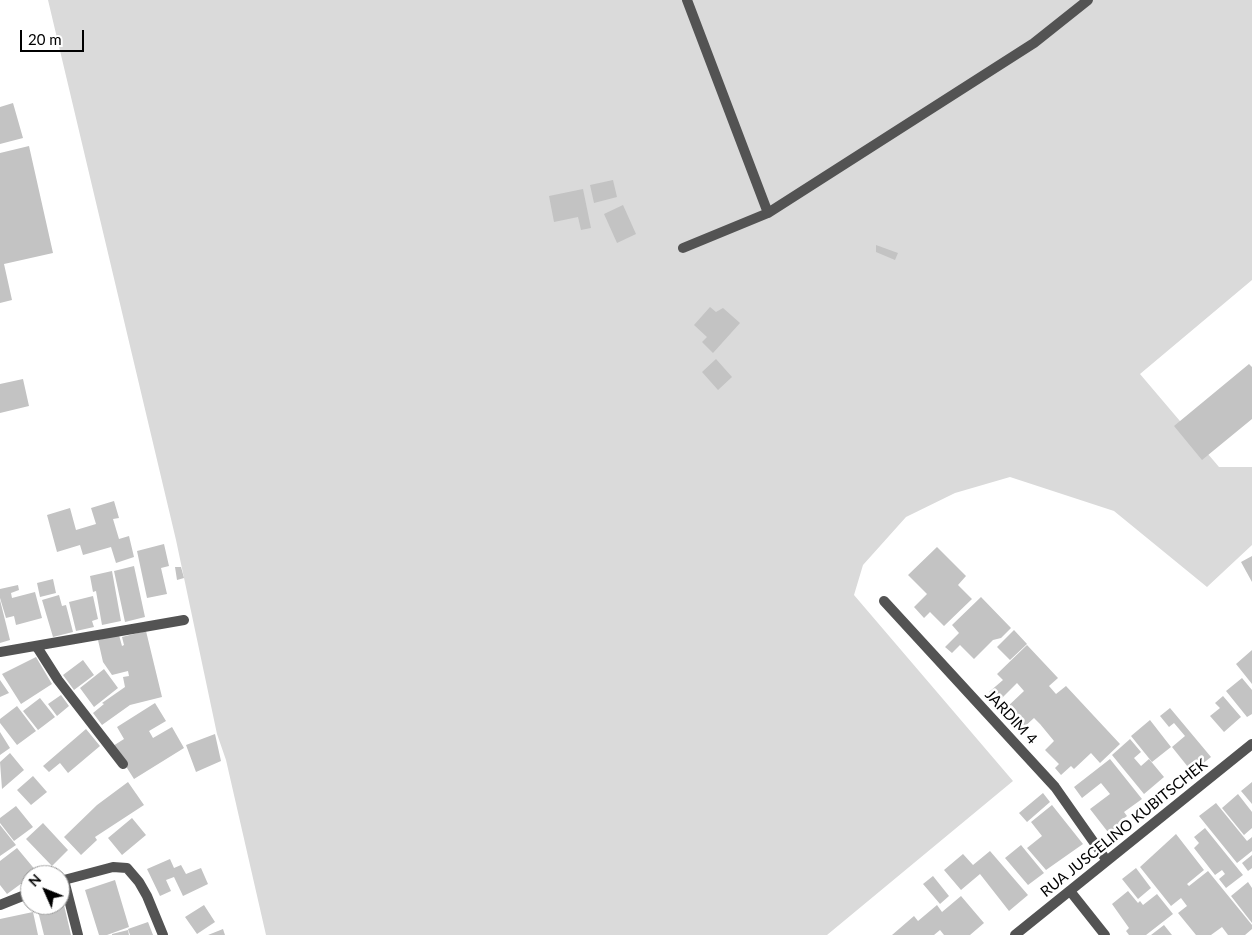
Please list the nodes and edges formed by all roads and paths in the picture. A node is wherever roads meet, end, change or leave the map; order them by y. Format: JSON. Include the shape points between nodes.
{"nodes":[{"id":1,"x":686,"y":0,"type":"edge"},
{"id":2,"x":1088,"y":0,"type":"edge"},
{"id":3,"x":768,"y":213,"type":"junction"},
{"id":4,"x":683,"y":248,"type":"dead end"},
{"id":5,"x":884,"y":601,"type":"dead end"},
{"id":6,"x":184,"y":620,"type":"dead end"},
{"id":7,"x":38,"y":647,"type":"junction"},
{"id":8,"x":0,"y":652,"type":"edge"},
{"id":9,"x":1252,"y":744,"type":"edge"},
{"id":10,"x":123,"y":764,"type":"dead end"},
{"id":11,"x":1107,"y":861,"type":"junction"},
{"id":12,"x":70,"y":878,"type":"edge"},
{"id":13,"x":1070,"y":891,"type":"junction"},
{"id":14,"x":20,"y":897,"type":"edge"},
{"id":15,"x":0,"y":905,"type":"edge"},
{"id":16,"x":70,"y":908,"type":"edge"},
{"id":17,"x":78,"y":935,"type":"edge"},
{"id":18,"x":163,"y":935,"type":"edge"},
{"id":19,"x":1015,"y":935,"type":"edge"},
{"id":20,"x":1105,"y":935,"type":"edge"}],
"edges":[{"from":1,"to":3,"type":"street"},
{"from":2,"to":3,"type":"street","via":[[1034,43]]},
{"from":3,"to":4,"type":"street"},
{"from":5,"to":11,"type":"street","name":"JARDIM 4","via":[[1055,786]]},
{"from":6,"to":7,"type":"street"},
{"from":7,"to":8,"type":"street"},
{"from":7,"to":10,"type":"street","via":[[58,680]]},
{"from":9,"to":11,"type":"street","name":"RUA JUSCELINO KUBITSCHEK"},
{"from":11,"to":13,"type":"street","name":"RUA JUSCELINO KUBITSCHEK"},
{"from":12,"to":18,"type":"street","via":[[112,867],[127,868],[147,896]]},
{"from":13,"to":19,"type":"street","name":"RUA JUSCELINO KUBITSCHEK"},
{"from":13,"to":20,"type":"street"},
{"from":14,"to":15,"type":"street"},
{"from":16,"to":17,"type":"street"}]}
